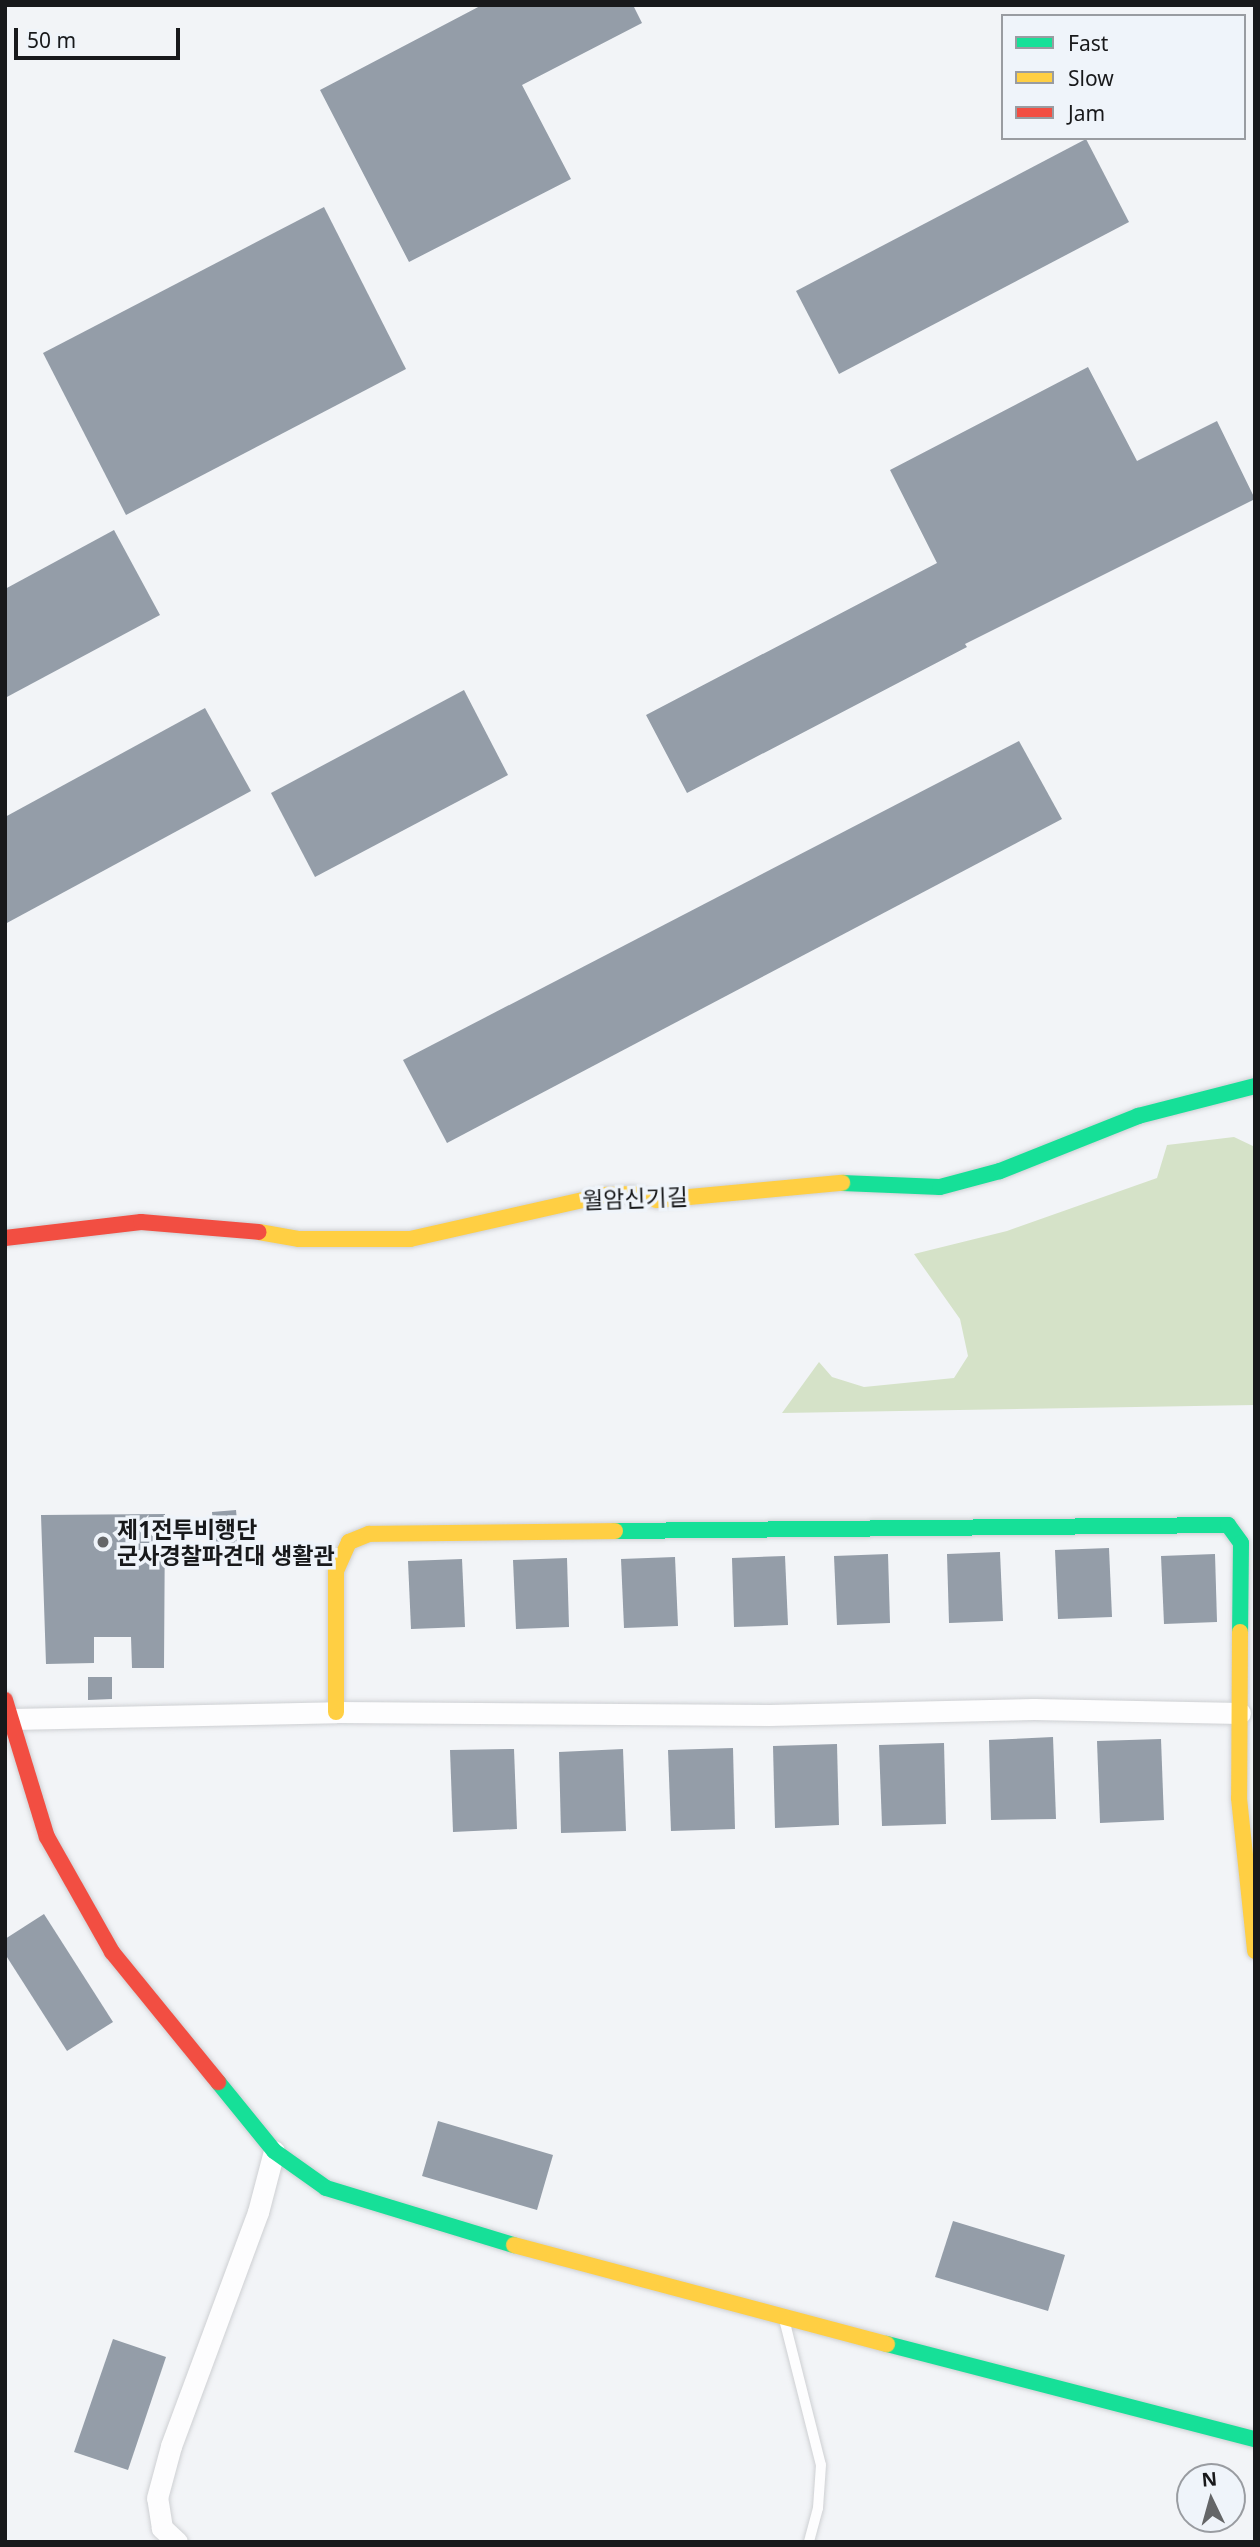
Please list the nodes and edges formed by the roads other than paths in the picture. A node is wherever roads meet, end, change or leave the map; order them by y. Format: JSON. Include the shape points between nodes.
{"nodes":[{"id":1,"x":1255,"y":1086,"type":"edge"},
{"id":2,"x":5,"y":1238,"type":"edge"},
{"id":3,"x":8,"y":1709,"type":"edge"},
{"id":4,"x":336,"y":1712,"type":"junction"},
{"id":5,"x":1240,"y":1713,"type":"junction"},
{"id":6,"x":1255,"y":1951,"type":"edge"},
{"id":7,"x":274,"y":2151,"type":"junction"},
{"id":8,"x":785,"y":2320,"type":"junction"},
{"id":9,"x":1255,"y":2439,"type":"edge"},
{"id":10,"x":177,"y":2542,"type":"edge"},
{"id":11,"x":809,"y":2542,"type":"edge"}],
"edges":[{"from":1,"to":2,"type":"street","name":"월암신기길","via":[[1138,1116],[1000,1171],[940,1187],[858,1182],[657,1200],[633,1194],[606,1195],[399,1239],[299,1239],[240,1228],[141,1222]]},
{"from":3,"to":4,"type":"street"},
{"from":3,"to":7,"type":"street","via":[[47,1837],[112,1952]]},
{"from":4,"to":5,"type":"street","via":[[769,1715],[1034,1709]]},
{"from":4,"to":5,"type":"street","via":[[336,1571],[349,1542],[369,1534],[1191,1524],[1228,1525],[1241,1543]]},
{"from":5,"to":6,"type":"street","via":[[1239,1798]]},
{"from":7,"to":8,"type":"street","via":[[326,2188],[585,2267]]},
{"from":7,"to":10,"type":"street","via":[[258,2212],[171,2446],[157,2498],[162,2528]]},
{"from":8,"to":9,"type":"street"},
{"from":8,"to":11,"type":"lane","via":[[821,2465],[818,2508]]}]}
